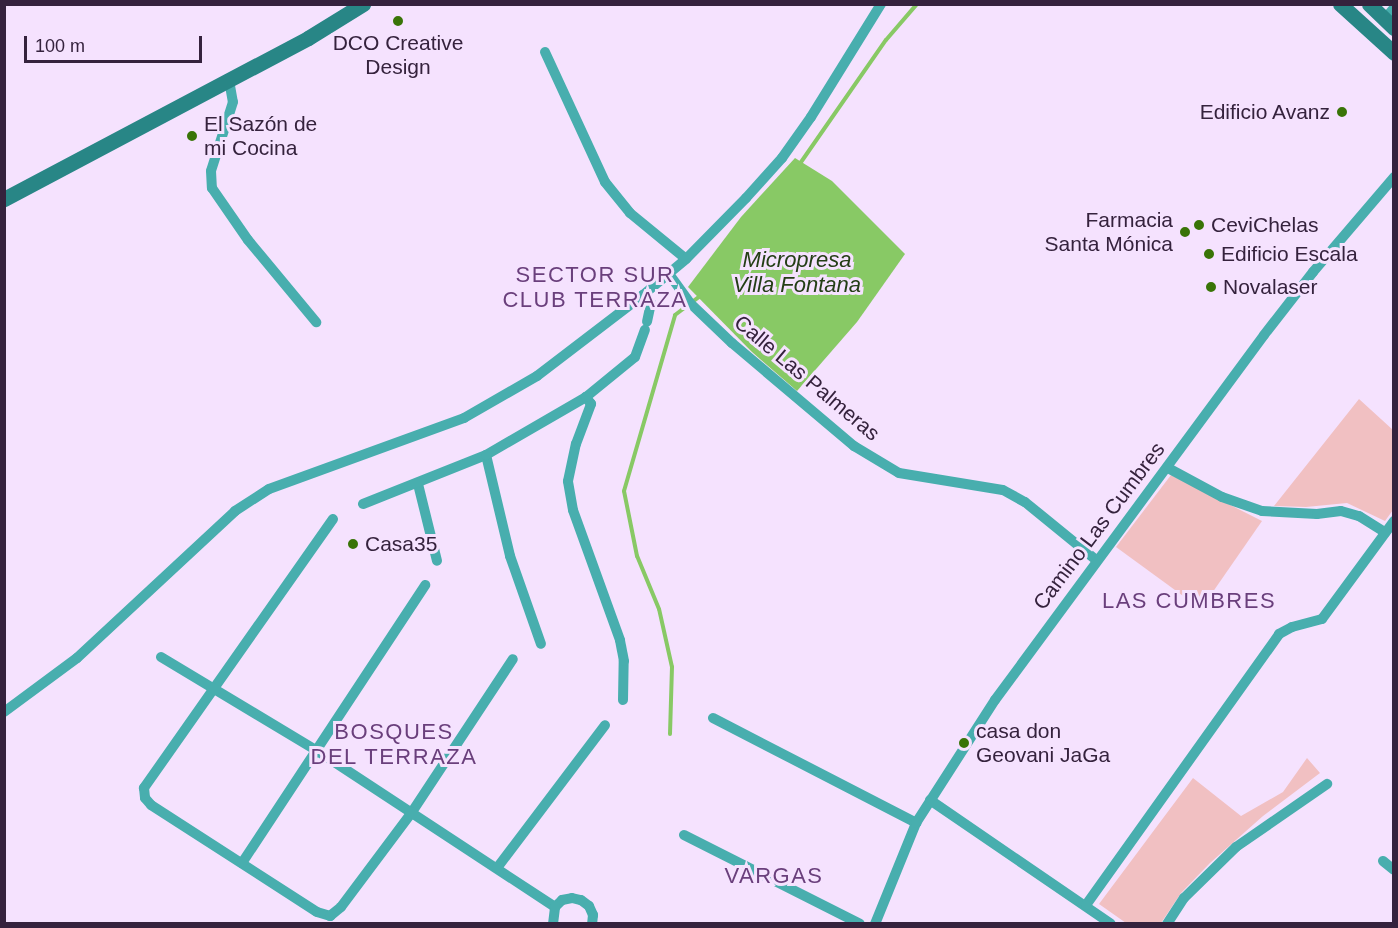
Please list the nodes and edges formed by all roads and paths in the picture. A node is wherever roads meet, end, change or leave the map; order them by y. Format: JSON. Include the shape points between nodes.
{"nodes":[{"id":1,"x":363,"y":4,"type":"edge"},
{"id":2,"x":881,"y":4,"type":"edge"},
{"id":3,"x":1340,"y":4,"type":"edge"},
{"id":4,"x":1369,"y":4,"type":"edge"},
{"id":5,"x":1391,"y":18,"type":"edge"},
{"id":6,"x":1366,"y":27,"type":"junction"},
{"id":7,"x":1394,"y":45,"type":"edge"},
{"id":8,"x":545,"y":52,"type":"dead end"},
{"id":9,"x":1394,"y":53,"type":"edge"},
{"id":10,"x":229,"y":80,"type":"junction"},
{"id":11,"x":1394,"y":177,"type":"edge"},
{"id":12,"x":4,"y":200,"type":"edge"},
{"id":13,"x":686,"y":259,"type":"junction"},
{"id":14,"x":669,"y":273,"type":"junction"},
{"id":15,"x":643,"y":295,"type":"junction"},
{"id":16,"x":316,"y":322,"type":"dead end"},
{"id":17,"x":586,"y":397,"type":"junction"},
{"id":18,"x":486,"y":455,"type":"junction"},
{"id":19,"x":1168,"y":468,"type":"junction"},
{"id":20,"x":418,"y":484,"type":"junction"},
{"id":21,"x":363,"y":504,"type":"dead end"},
{"id":22,"x":333,"y":519,"type":"dead end"},
{"id":23,"x":1394,"y":521,"type":"edge"},
{"id":24,"x":1385,"y":532,"type":"junction"},
{"id":25,"x":1096,"y":560,"type":"junction"},
{"id":26,"x":437,"y":561,"type":"dead end"},
{"id":27,"x":425,"y":585,"type":"dead end"},
{"id":28,"x":542,"y":644,"type":"dead end"},
{"id":29,"x":161,"y":657,"type":"dead end"},
{"id":30,"x":513,"y":659,"type":"dead end"},
{"id":31,"x":211,"y":689,"type":"junction"},
{"id":32,"x":623,"y":700,"type":"dead end"},
{"id":33,"x":4,"y":712,"type":"edge"},
{"id":34,"x":713,"y":718,"type":"dead end"},
{"id":35,"x":605,"y":725,"type":"dead end"},
{"id":36,"x":316,"y":750,"type":"junction"},
{"id":37,"x":1327,"y":784,"type":"dead end"},
{"id":38,"x":930,"y":800,"type":"junction"},
{"id":39,"x":412,"y":812,"type":"junction"},
{"id":40,"x":916,"y":824,"type":"junction"},
{"id":41,"x":684,"y":835,"type":"dead end"},
{"id":42,"x":1383,"y":861,"type":"dead end"},
{"id":43,"x":242,"y":863,"type":"junction"},
{"id":44,"x":496,"y":868,"type":"junction"},
{"id":45,"x":1394,"y":870,"type":"edge"},
{"id":46,"x":1086,"y":905,"type":"junction"},
{"id":47,"x":555,"y":907,"type":"junction"},
{"id":48,"x":553,"y":924,"type":"edge"},
{"id":49,"x":592,"y":924,"type":"edge"},
{"id":50,"x":860,"y":924,"type":"edge"},
{"id":51,"x":875,"y":924,"type":"edge"},
{"id":52,"x":1111,"y":924,"type":"edge"},
{"id":53,"x":1167,"y":924,"type":"edge"}],
"edges":[{"from":1,"to":10,"type":"street"},
{"from":2,"to":13,"type":"street","via":[[782,158]]},
{"from":3,"to":6,"type":"street"},
{"from":4,"to":5,"type":"street"},
{"from":6,"to":7,"type":"street"},
{"from":6,"to":9,"type":"street"},
{"from":8,"to":13,"type":"street","via":[[605,182],[630,213]]},
{"from":10,"to":12,"type":"street"},
{"from":10,"to":16,"type":"street","via":[[233,102],[211,171],[212,188],[248,240]]},
{"from":11,"to":19,"type":"street","name":"Camino Las Cumbres","via":[[1299,290]]},
{"from":13,"to":14,"type":"street"},
{"from":14,"to":15,"type":"street"},
{"from":14,"to":25,"type":"street","name":"Calle Las Palmeras","via":[[692,304],[732,343],[854,446],[899,472],[1003,490],[1025,502]]},
{"from":15,"to":17,"type":"street","via":[[651,303],[635,357]]},
{"from":15,"to":33,"type":"street","via":[[537,376],[464,418],[269,489],[235,512],[76,658]]},
{"from":17,"to":18,"type":"street"},
{"from":17,"to":32,"type":"street","via":[[591,404],[568,481],[573,510],[620,640]]},
{"from":18,"to":20,"type":"street"},
{"from":18,"to":28,"type":"street","via":[[510,556]]},
{"from":19,"to":24,"type":"street","via":[[1222,497],[1262,511],[1341,511],[1359,516]]},
{"from":19,"to":25,"type":"street","name":"Camino Las Cumbres"},
{"from":20,"to":21,"type":"street"},
{"from":20,"to":26,"type":"street"},
{"from":22,"to":31,"type":"street"},
{"from":23,"to":24,"type":"street"},
{"from":24,"to":46,"type":"street","via":[[1322,619],[1279,634]]},
{"from":25,"to":38,"type":"street","name":"Camino Las Cumbres","via":[[995,700]]},
{"from":27,"to":36,"type":"street"},
{"from":29,"to":31,"type":"street"},
{"from":30,"to":39,"type":"street"},
{"from":31,"to":36,"type":"street"},
{"from":31,"to":43,"type":"street","via":[[144,788],[145,798]]},
{"from":34,"to":40,"type":"street"},
{"from":35,"to":44,"type":"street"},
{"from":36,"to":39,"type":"street"},
{"from":36,"to":43,"type":"street"},
{"from":37,"to":53,"type":"street","via":[[1236,847],[1185,898]]},
{"from":38,"to":40,"type":"street","name":"Camino Las Cumbres"},
{"from":38,"to":46,"type":"street"},
{"from":39,"to":43,"type":"street","via":[[341,908],[330,916],[317,912]]},
{"from":39,"to":44,"type":"street"},
{"from":40,"to":51,"type":"street","name":"Camino Las Cumbres"},
{"from":41,"to":50,"type":"street"},
{"from":42,"to":45,"type":"street"},
{"from":44,"to":47,"type":"street"},
{"from":46,"to":52,"type":"street"},
{"from":47,"to":48,"type":"street"},
{"from":47,"to":49,"type":"street","via":[[562,900],[581,900],[589,906]]}]}
